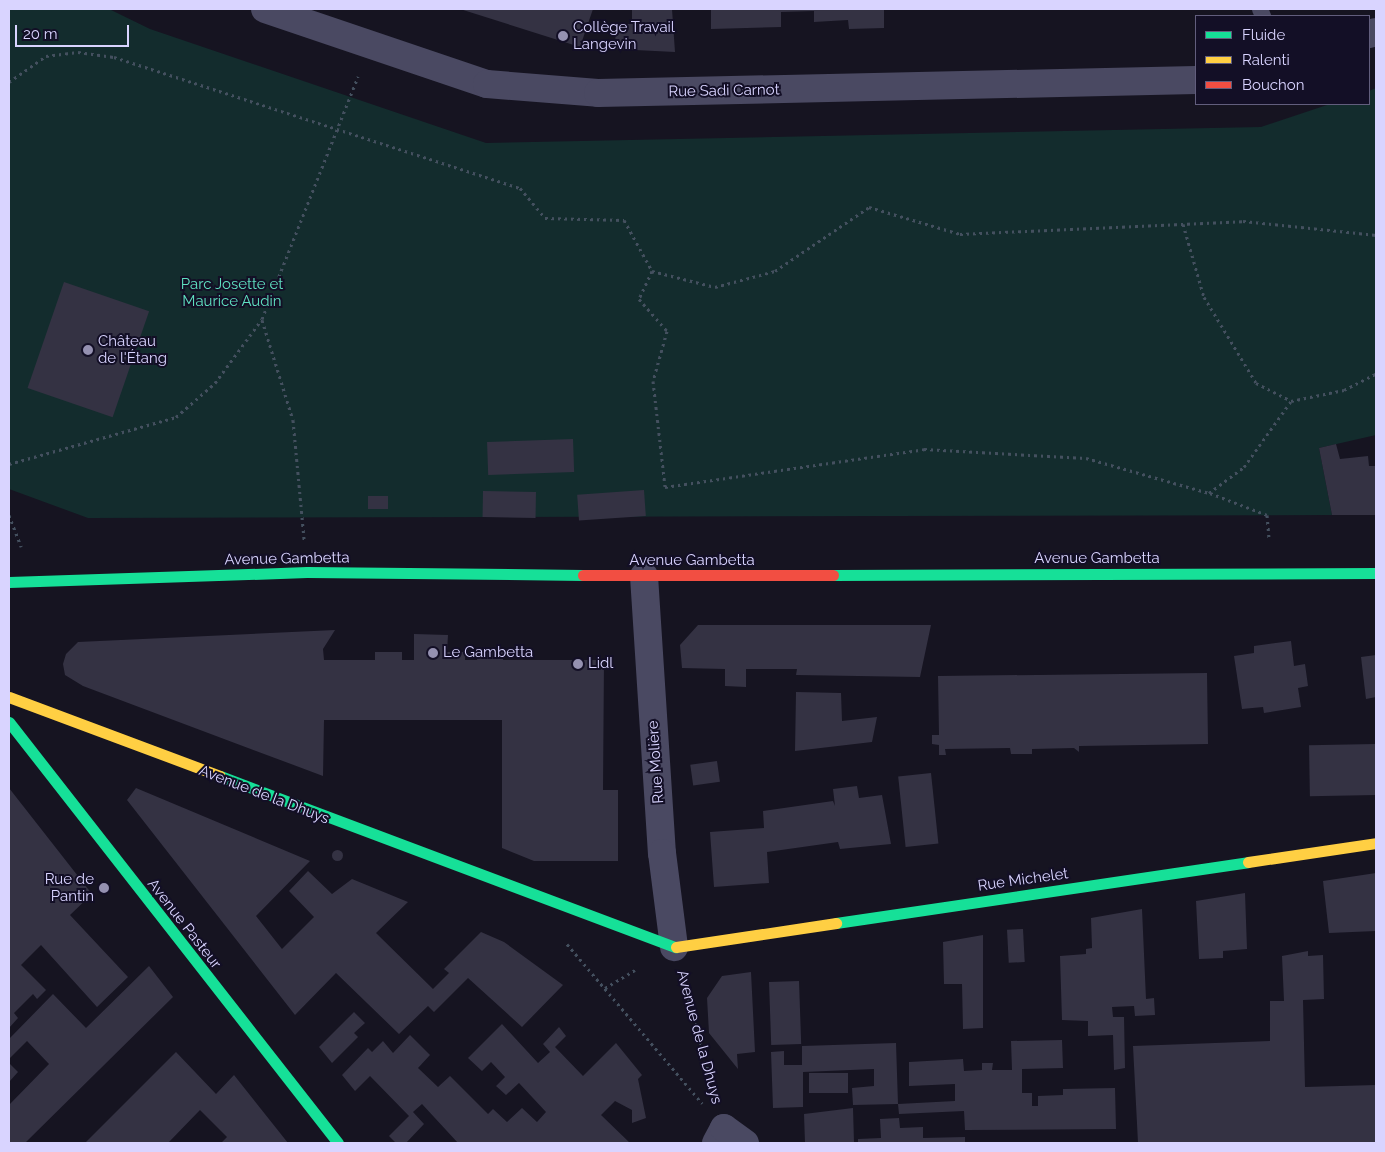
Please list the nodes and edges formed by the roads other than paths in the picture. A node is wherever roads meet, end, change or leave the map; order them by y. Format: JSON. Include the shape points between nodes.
{"nodes":[{"id":1,"x":265,"y":9,"type":"edge"},
{"id":2,"x":1195,"y":80,"type":"edge"},
{"id":3,"x":1376,"y":573,"type":"edge"},
{"id":4,"x":644,"y":576,"type":"junction"},
{"id":5,"x":9,"y":582,"type":"edge"},
{"id":6,"x":9,"y":697,"type":"edge"},
{"id":7,"x":9,"y":722,"type":"edge"},
{"id":8,"x":1376,"y":844,"type":"edge"},
{"id":9,"x":674,"y":947,"type":"junction"},
{"id":10,"x":337,"y":1143,"type":"edge"}],
"edges":[{"from":1,"to":2,"type":"street","name":"Rue Sadi Carnot","via":[[368,47],[487,84],[598,93]]},
{"from":3,"to":4,"type":"main road","name":"Avenue Gambetta"},
{"from":4,"to":5,"type":"main road","name":"Avenue Gambetta","via":[[307,572]]},
{"from":4,"to":9,"type":"street","name":"Rue Molière","via":[[662,853]]},
{"from":6,"to":9,"type":"main road","name":"Avenue de la Dhuys"},
{"from":7,"to":10,"type":"main road","name":"Avenue Pasteur"},
{"from":8,"to":9,"type":"main road","name":"Rue Michelet"}]}
